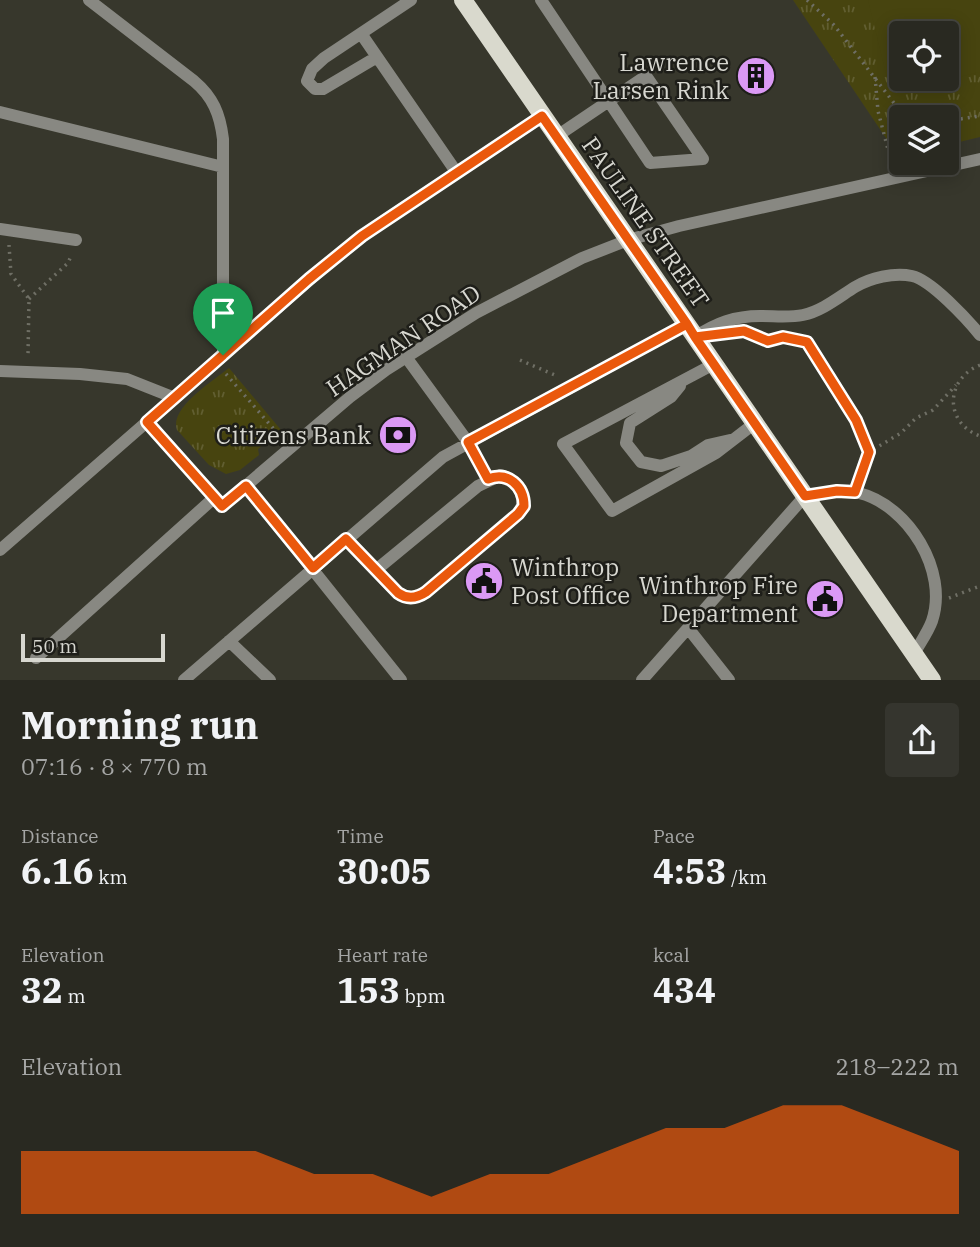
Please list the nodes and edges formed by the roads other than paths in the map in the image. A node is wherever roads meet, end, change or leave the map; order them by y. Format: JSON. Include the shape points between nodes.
{"nodes":[{"id":1,"x":89,"y":0,"type":"edge"},
{"id":2,"x":411,"y":0,"type":"edge"},
{"id":3,"x":463,"y":0,"type":"edge"},
{"id":4,"x":541,"y":1,"type":"edge"},
{"id":5,"x":362,"y":35,"type":"junction"},
{"id":6,"x":377,"y":57,"type":"junction"},
{"id":7,"x":608,"y":101,"type":"junction"},
{"id":8,"x":0,"y":112,"type":"edge"},
{"id":9,"x":542,"y":116,"type":"junction"},
{"id":10,"x":557,"y":136,"type":"junction"},
{"id":11,"x":980,"y":159,"type":"edge"},
{"id":12,"x":223,"y":167,"type":"junction"},
{"id":13,"x":457,"y":173,"type":"junction"},
{"id":14,"x":4,"y":230,"type":"edge"},
{"id":15,"x":76,"y":240,"type":"road end"},
{"id":16,"x":628,"y":240,"type":"junction"},
{"id":17,"x":691,"y":331,"type":"junction"},
{"id":18,"x":980,"y":335,"type":"edge"},
{"id":19,"x":223,"y":355,"type":"junction"},
{"id":20,"x":406,"y":357,"type":"junction"},
{"id":21,"x":714,"y":364,"type":"junction"},
{"id":22,"x":0,"y":371,"type":"edge"},
{"id":23,"x":684,"y":380,"type":"junction"},
{"id":24,"x":176,"y":398,"type":"junction"},
{"id":25,"x":147,"y":422,"type":"junction"},
{"id":26,"x":755,"y":423,"type":"junction"},
{"id":27,"x":732,"y":440,"type":"junction"},
{"id":28,"x":468,"y":442,"type":"junction"},
{"id":29,"x":488,"y":479,"type":"junction"},
{"id":30,"x":246,"y":486,"type":"junction"},
{"id":31,"x":805,"y":496,"type":"junction"},
{"id":32,"x":218,"y":502,"type":"junction"},
{"id":33,"x":346,"y":539,"type":"junction"},
{"id":34,"x":0,"y":550,"type":"edge"},
{"id":35,"x":313,"y":568,"type":"junction"},
{"id":36,"x":376,"y":570,"type":"junction"},
{"id":37,"x":688,"y":628,"type":"junction"},
{"id":38,"x":229,"y":641,"type":"junction"},
{"id":39,"x":914,"y":654,"type":"junction"},
{"id":40,"x":36,"y":658,"type":"dead end"},
{"id":41,"x":184,"y":680,"type":"edge"},
{"id":42,"x":270,"y":680,"type":"edge"},
{"id":43,"x":401,"y":680,"type":"edge"},
{"id":44,"x":642,"y":680,"type":"edge"},
{"id":45,"x":729,"y":680,"type":"edge"},
{"id":46,"x":932,"y":680,"type":"edge"}],
"edges":[{"from":1,"to":12,"type":"street","via":[[208,94],[220,119]]},
{"from":2,"to":5,"type":"street"},
{"from":3,"to":9,"type":"main road","name":"PAULINE STREET"},
{"from":4,"to":7,"type":"street"},
{"from":5,"to":6,"type":"street"},
{"from":5,"to":6,"type":"street","via":[[324,58],[307,81],[315,89],[323,89]]},
{"from":6,"to":13,"type":"street"},
{"from":7,"to":7,"type":"street","via":[[646,76],[703,159],[650,163]]},
{"from":7,"to":10,"type":"street"},
{"from":8,"to":12,"type":"street"},
{"from":9,"to":10,"type":"main road","name":"PAULINE STREET"},
{"from":9,"to":13,"type":"street"},
{"from":10,"to":16,"type":"main road","name":"PAULINE STREET"},
{"from":11,"to":16,"type":"street","name":"HAGMAN ROAD"},
{"from":12,"to":19,"type":"street"},
{"from":13,"to":19,"type":"street","via":[[345,250]]},
{"from":14,"to":15,"type":"street"},
{"from":16,"to":17,"type":"main road","name":"PAULINE STREET"},
{"from":16,"to":20,"type":"street","name":"HAGMAN ROAD","via":[[533,282]]},
{"from":17,"to":18,"type":"street","via":[[735,318],[805,315],[858,285],[897,274],[923,281],[964,315]]},
{"from":17,"to":21,"type":"main road","name":"PAULINE STREET"},
{"from":17,"to":28,"type":"street"},
{"from":19,"to":24,"type":"street"},
{"from":20,"to":28,"type":"street"},
{"from":20,"to":30,"type":"street","name":"HAGMAN ROAD"},
{"from":21,"to":23,"type":"street"},
{"from":21,"to":26,"type":"main road","name":"PAULINE STREET"},
{"from":22,"to":24,"type":"street","via":[[127,379]]},
{"from":23,"to":27,"type":"street","via":[[671,397],[630,423],[626,443],[641,462],[661,466],[708,445]]},
{"from":23,"to":27,"type":"street","via":[[563,444],[612,511]]},
{"from":24,"to":25,"type":"street"},
{"from":25,"to":32,"type":"street"},
{"from":25,"to":34,"type":"street"},
{"from":26,"to":27,"type":"street"},
{"from":26,"to":31,"type":"main road","name":"PAULINE STREET"},
{"from":28,"to":29,"type":"street"},
{"from":28,"to":33,"type":"street","via":[[426,470]]},
{"from":29,"to":36,"type":"street"},
{"from":29,"to":36,"type":"street","via":[[508,477],[521,493],[524,506],[426,592],[402,596]]},
{"from":30,"to":32,"type":"street","name":"HAGMAN ROAD"},
{"from":30,"to":35,"type":"street"},
{"from":31,"to":37,"type":"street"},
{"from":31,"to":39,"type":"main road","name":"PAULINE STREET"},
{"from":31,"to":39,"type":"street","via":[[837,491],[873,497],[911,527],[930,566],[934,604],[932,619]]},
{"from":32,"to":40,"type":"street","name":"HAGMAN ROAD"},
{"from":33,"to":35,"type":"street"},
{"from":33,"to":36,"type":"street"},
{"from":35,"to":38,"type":"street"},
{"from":35,"to":43,"type":"street"},
{"from":37,"to":44,"type":"street"},
{"from":37,"to":45,"type":"street"},
{"from":38,"to":41,"type":"street"},
{"from":38,"to":42,"type":"street"},
{"from":39,"to":46,"type":"main road","name":"PAULINE STREET"}]}
